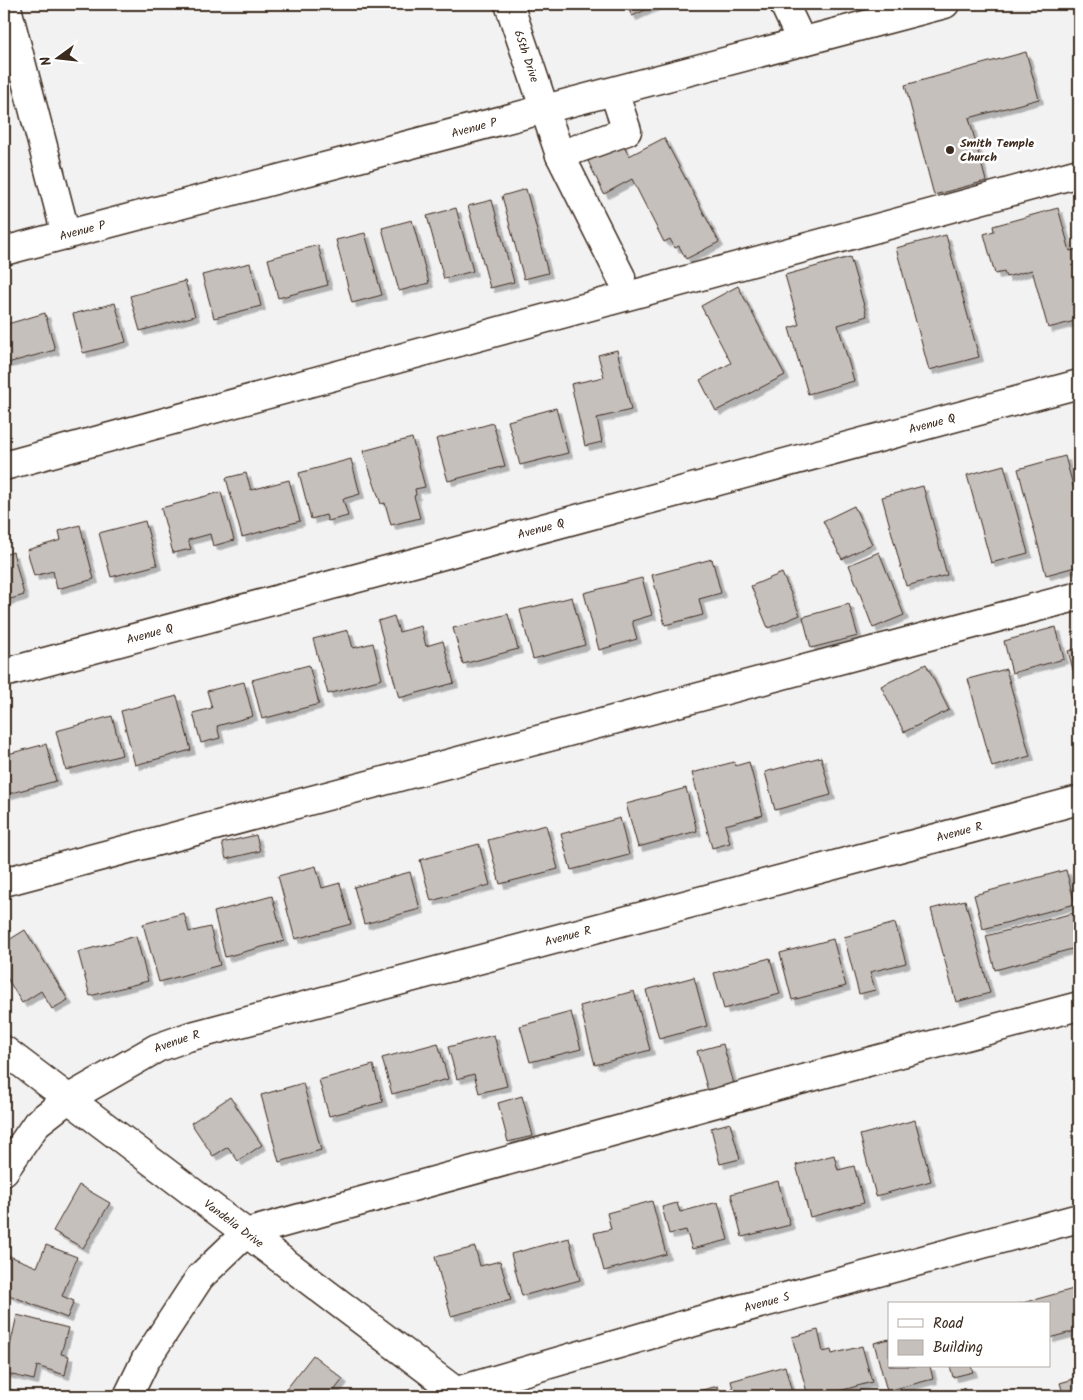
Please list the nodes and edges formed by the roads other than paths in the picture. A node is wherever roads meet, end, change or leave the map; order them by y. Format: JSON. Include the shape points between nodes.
{"nodes":[{"id":1,"x":6,"y":4,"type":"edge"},
{"id":2,"x":509,"y":4,"type":"edge"},
{"id":3,"x":784,"y":4,"type":"edge"},
{"id":4,"x":945,"y":4,"type":"edge"},
{"id":5,"x":802,"y":42,"type":"junction"},
{"id":6,"x":614,"y":92,"type":"junction"},
{"id":7,"x":543,"y":110,"type":"junction"},
{"id":8,"x":560,"y":156,"type":"junction"},
{"id":9,"x":1079,"y":173,"type":"edge"},
{"id":10,"x":66,"y":235,"type":"junction"},
{"id":11,"x":4,"y":251,"type":"edge"},
{"id":12,"x":621,"y":277,"type":"dead end"},
{"id":13,"x":1079,"y":384,"type":"edge"},
{"id":14,"x":4,"y":466,"type":"edge"},
{"id":15,"x":1079,"y":596,"type":"edge"},
{"id":16,"x":4,"y":672,"type":"edge"},
{"id":17,"x":1079,"y":800,"type":"edge"},
{"id":18,"x":4,"y":882,"type":"edge"},
{"id":19,"x":1079,"y":1006,"type":"edge"},
{"id":20,"x":4,"y":1050,"type":"edge"},
{"id":21,"x":68,"y":1099,"type":"junction"},
{"id":22,"x":4,"y":1170,"type":"edge"},
{"id":23,"x":1079,"y":1218,"type":"edge"},
{"id":24,"x":246,"y":1233,"type":"junction"},
{"id":25,"x":453,"y":1395,"type":"edge"},
{"id":26,"x":128,"y":1396,"type":"edge"}],
"edges":[{"from":1,"to":10,"type":"street"},
{"from":2,"to":7,"type":"street","name":"65th Drive"},
{"from":3,"to":5,"type":"street"},
{"from":4,"to":5,"type":"street","name":"Avenue P"},
{"from":5,"to":6,"type":"street","name":"Avenue P"},
{"from":6,"to":7,"type":"street","name":"Avenue P"},
{"from":6,"to":8,"type":"street","via":[[627,131]]},
{"from":7,"to":8,"type":"street","name":"65th Drive"},
{"from":7,"to":10,"type":"street","name":"Avenue P"},
{"from":8,"to":12,"type":"street","name":"65th Drive"},
{"from":9,"to":14,"type":"street"},
{"from":10,"to":11,"type":"street","name":"Avenue P"},
{"from":13,"to":16,"type":"street","name":"Avenue Q"},
{"from":15,"to":18,"type":"street"},
{"from":17,"to":21,"type":"street","name":"Avenue R","via":[[188,1037],[157,1048]]},
{"from":19,"to":24,"type":"street"},
{"from":20,"to":21,"type":"street","name":"Vandelia Drive"},
{"from":21,"to":22,"type":"street","name":"Avenue R","via":[[37,1123]]},
{"from":21,"to":24,"type":"street","name":"Vandelia Drive"},
{"from":23,"to":25,"type":"street","name":"Avenue S","via":[[711,1317]]},
{"from":24,"to":25,"type":"street","name":"Vandelia Drive"},
{"from":24,"to":26,"type":"street","via":[[200,1277],[145,1361]]}]}
